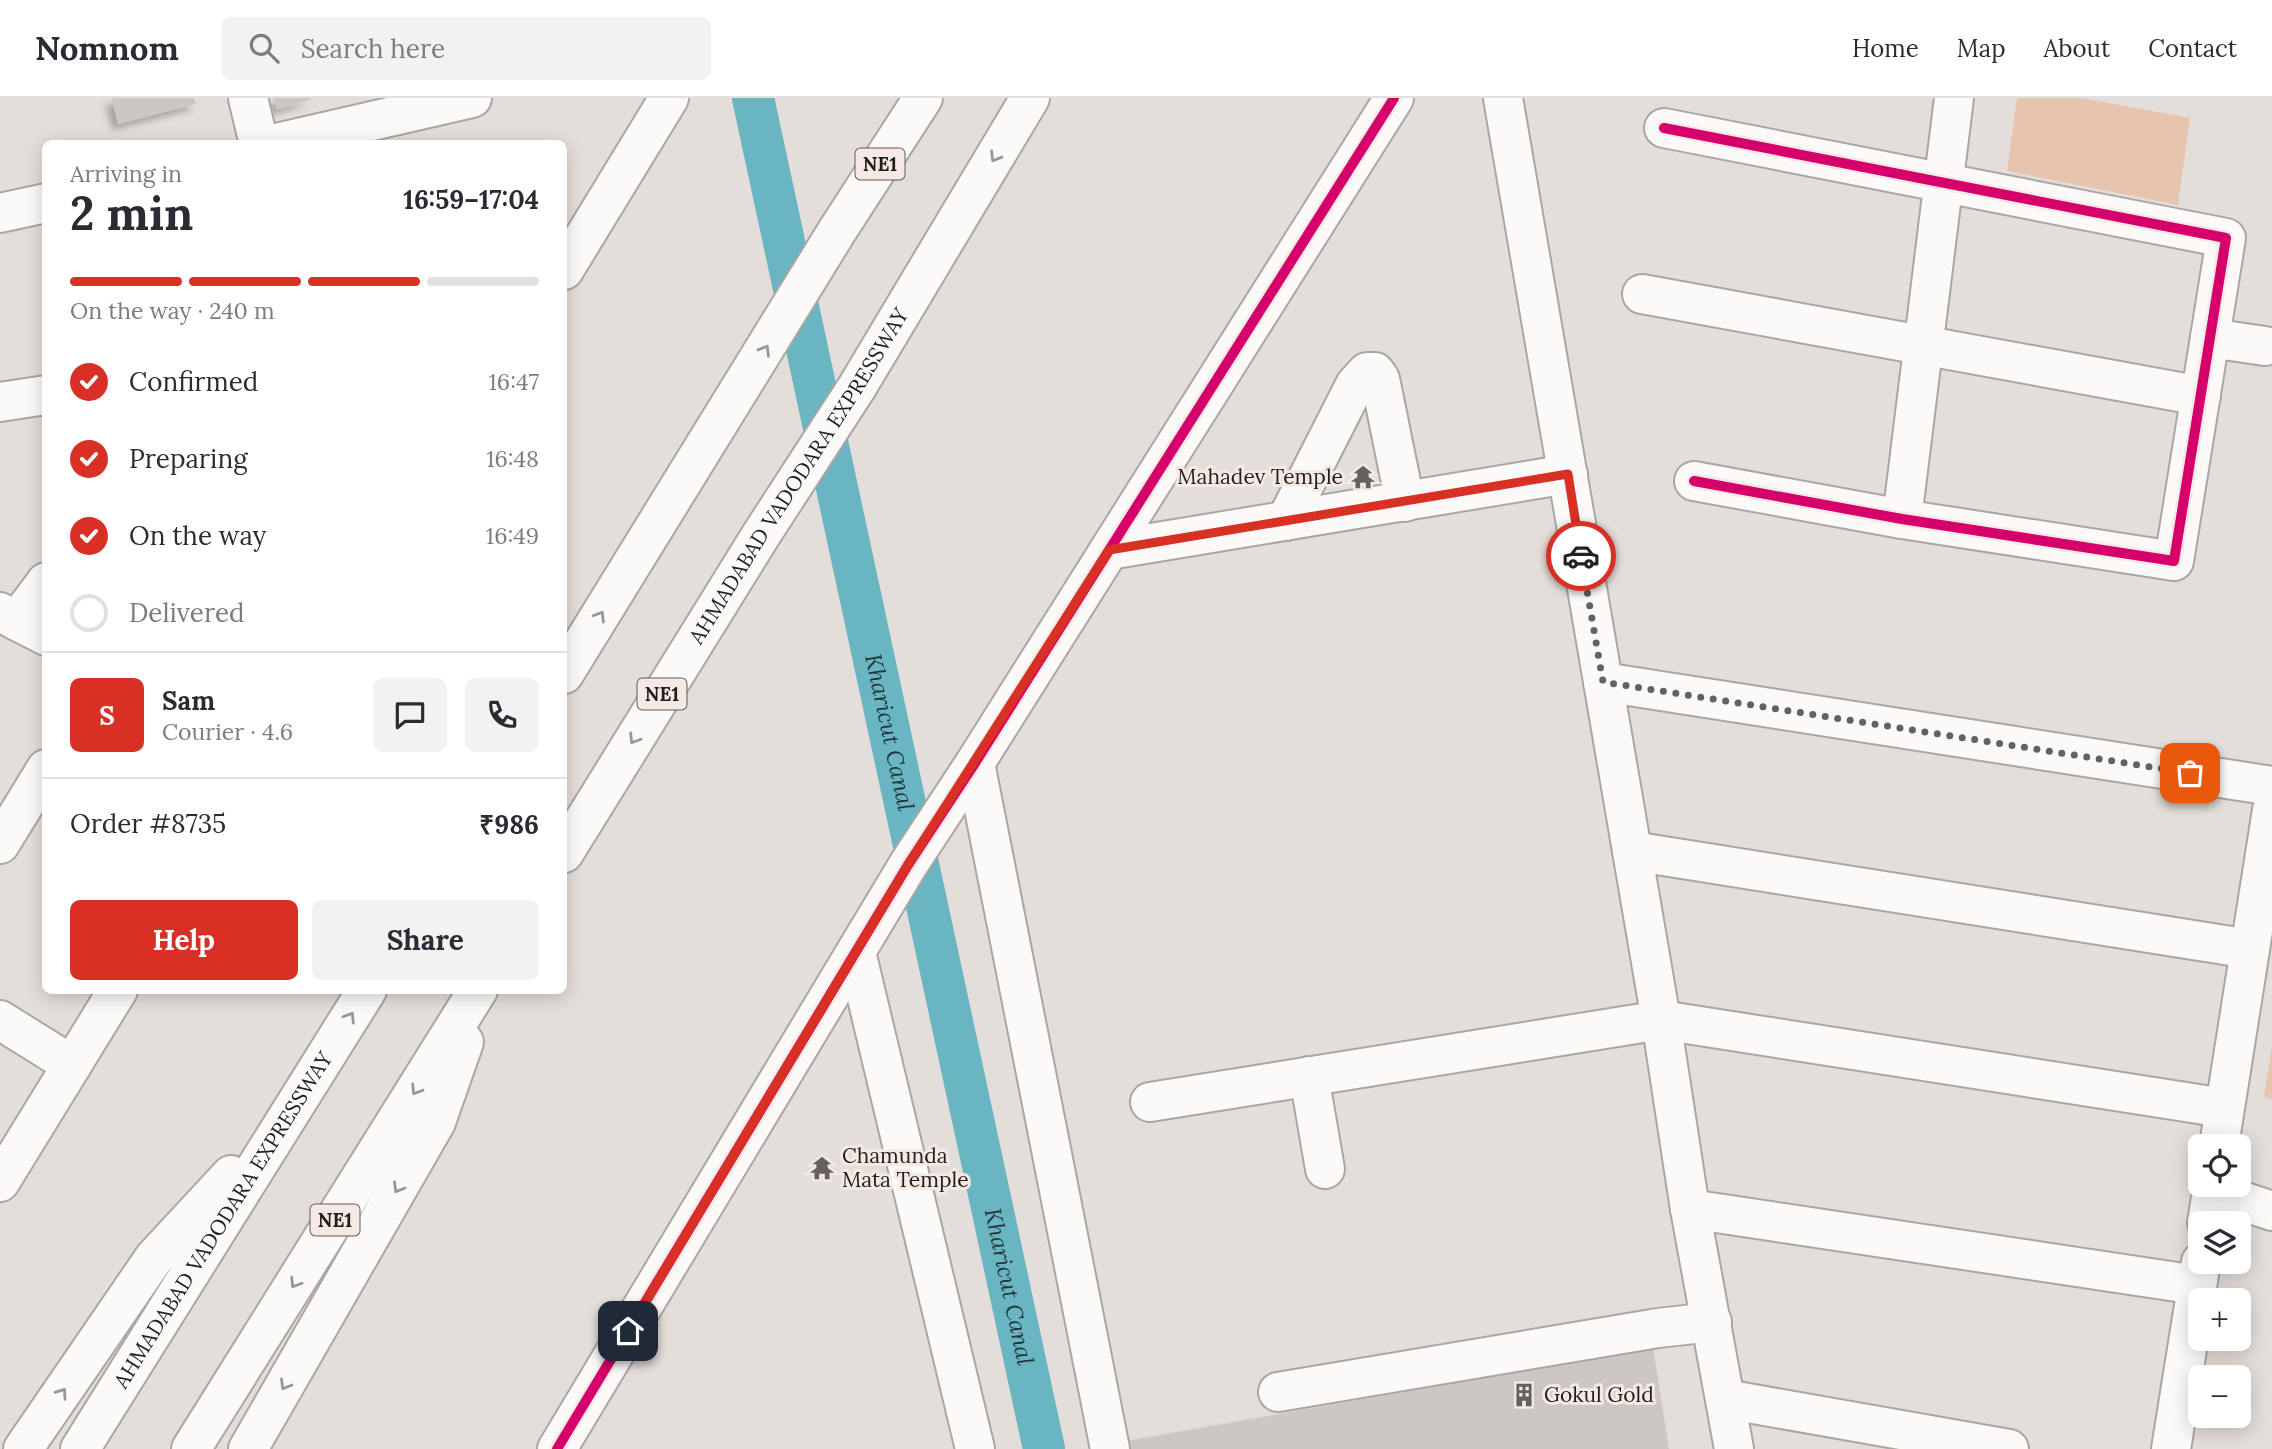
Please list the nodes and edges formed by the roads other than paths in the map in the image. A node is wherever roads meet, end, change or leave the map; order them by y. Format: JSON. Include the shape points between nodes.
{"nodes":[{"id":1,"x":248,"y":98,"type":"edge"},
{"id":2,"x":472,"y":98,"type":"edge"},
{"id":3,"x":669,"y":98,"type":"edge"},
{"id":4,"x":923,"y":98,"type":"edge"},
{"id":5,"x":1030,"y":98,"type":"edge"},
{"id":6,"x":1395,"y":98,"type":"edge"},
{"id":7,"x":1503,"y":98,"type":"edge"},
{"id":8,"x":1954,"y":98,"type":"edge"},
{"id":9,"x":1664,"y":128,"type":"dead end"},
{"id":10,"x":258,"y":140,"type":"edge"},
{"id":11,"x":289,"y":140,"type":"edge"},
{"id":12,"x":1943,"y":182,"type":"junction"},
{"id":13,"x":42,"y":204,"type":"edge"},
{"id":14,"x":0,"y":213,"type":"edge"},
{"id":15,"x":567,"y":265,"type":"edge"},
{"id":16,"x":1642,"y":294,"type":"dead end"},
{"id":17,"x":2210,"y":338,"type":"junction"},
{"id":18,"x":1924,"y":345,"type":"junction"},
{"id":19,"x":2265,"y":346,"type":"dead end"},
{"id":20,"x":42,"y":396,"type":"edge"},
{"id":21,"x":2201,"y":396,"type":"junction"},
{"id":22,"x":0,"y":402,"type":"edge"},
{"id":23,"x":1568,"y":474,"type":"junction"},
{"id":24,"x":1694,"y":481,"type":"dead end"},
{"id":25,"x":1405,"y":502,"type":"junction"},
{"id":26,"x":1902,"y":519,"type":"junction"},
{"id":27,"x":1286,"y":521,"type":"junction"},
{"id":28,"x":1109,"y":550,"type":"junction"},
{"id":29,"x":42,"y":589,"type":"edge"},
{"id":30,"x":21,"y":623,"type":"edge"},
{"id":31,"x":567,"y":669,"type":"edge"},
{"id":32,"x":1603,"y":682,"type":"junction"},
{"id":33,"x":975,"y":763,"type":"junction"},
{"id":34,"x":42,"y":776,"type":"edge"},
{"id":35,"x":2272,"y":786,"type":"edge"},
{"id":36,"x":2272,"y":810,"type":"edge"},
{"id":37,"x":0,"y":844,"type":"edge"},
{"id":38,"x":567,"y":848,"type":"edge"},
{"id":39,"x":1632,"y":851,"type":"junction"},
{"id":40,"x":2250,"y":949,"type":"junction"},
{"id":41,"x":856,"y":951,"type":"junction"},
{"id":42,"x":116,"y":994,"type":"edge"},
{"id":43,"x":364,"y":994,"type":"edge"},
{"id":44,"x":477,"y":994,"type":"edge"},
{"id":45,"x":479,"y":994,"type":"edge"},
{"id":46,"x":0,"y":1020,"type":"edge"},
{"id":47,"x":1661,"y":1020,"type":"junction"},
{"id":48,"x":72,"y":1065,"type":"junction"},
{"id":49,"x":1309,"y":1076,"type":"junction"},
{"id":50,"x":1150,"y":1102,"type":"dead end"},
{"id":51,"x":295,"y":1105,"type":"junction"},
{"id":52,"x":2224,"y":1108,"type":"junction"},
{"id":53,"x":2221,"y":1134,"type":"edge"},
{"id":54,"x":1325,"y":1169,"type":"dead end"},
{"id":55,"x":0,"y":1182,"type":"edge"},
{"id":56,"x":2211,"y":1200,"type":"edge"},
{"id":57,"x":1690,"y":1209,"type":"junction"},
{"id":58,"x":2272,"y":1211,"type":"edge"},
{"id":59,"x":2188,"y":1272,"type":"edge"},
{"id":60,"x":2199,"y":1274,"type":"edge"},
{"id":61,"x":1712,"y":1322,"type":"junction"},
{"id":62,"x":1278,"y":1392,"type":"dead end"},
{"id":63,"x":1725,"y":1399,"type":"junction"},
{"id":64,"x":23,"y":1449,"type":"edge"},
{"id":65,"x":80,"y":1449,"type":"edge"},
{"id":66,"x":191,"y":1449,"type":"edge"},
{"id":67,"x":248,"y":1449,"type":"edge"},
{"id":68,"x":557,"y":1449,"type":"edge"},
{"id":69,"x":975,"y":1449,"type":"edge"},
{"id":70,"x":1110,"y":1449,"type":"edge"},
{"id":71,"x":1734,"y":1449,"type":"edge"},
{"id":72,"x":2009,"y":1449,"type":"edge"},
{"id":73,"x":2171,"y":1449,"type":"edge"}],
"edges":[{"from":1,"to":10,"type":"main road"},
{"from":2,"to":11,"type":"main road"},
{"from":3,"to":15,"type":"main road"},
{"from":31,"to":4,"type":"main road","number":"NE1","one_way":true},
{"from":5,"to":38,"type":"main road","name":"AHMADABAD VADODARA EXPRESSWAY","number":"NE1","one_way":true,"via":[[857,387]]},
{"from":6,"to":28,"type":"main road"},
{"from":7,"to":23,"type":"main road"},
{"from":8,"to":12,"type":"main road"},
{"from":9,"to":12,"type":"main road"},
{"from":12,"to":17,"type":"main road","via":[[2226,238]]},
{"from":12,"to":18,"type":"main road"},
{"from":13,"to":14,"type":"main road"},
{"from":16,"to":18,"type":"main road"},
{"from":17,"to":19,"type":"main road"},
{"from":17,"to":21,"type":"main road"},
{"from":18,"to":21,"type":"main road"},
{"from":18,"to":26,"type":"main road"},
{"from":20,"to":22,"type":"main road"},
{"from":21,"to":26,"type":"main road","via":[[2174,561]]},
{"from":23,"to":25,"type":"main road"},
{"from":23,"to":32,"type":"main road"},
{"from":24,"to":26,"type":"main road"},
{"from":25,"to":27,"type":"main road"},
{"from":25,"to":27,"type":"main road","via":[[1380,379],[1375,372],[1367,372],[1355,385]]},
{"from":27,"to":28,"type":"main road"},
{"from":28,"to":33,"type":"main road"},
{"from":29,"to":30,"type":"main road"},
{"from":32,"to":35,"type":"main road"},
{"from":32,"to":39,"type":"main road"},
{"from":33,"to":41,"type":"main road"},
{"from":33,"to":70,"type":"main road"},
{"from":34,"to":37,"type":"main road"},
{"from":36,"to":40,"type":"main road"},
{"from":39,"to":40,"type":"main road"},
{"from":39,"to":47,"type":"main road"},
{"from":40,"to":52,"type":"main road"},
{"from":41,"to":68,"type":"main road"},
{"from":41,"to":69,"type":"main road"},
{"from":42,"to":48,"type":"main road"},
{"from":51,"to":43,"type":"main road","name":"AHMADABAD VADODARA EXPRESSWAY","one_way":true},
{"from":44,"to":66,"type":"main road","number":"NE1","one_way":true},
{"from":45,"to":67,"type":"main road","one_way":true,"via":[[436,1122]]},
{"from":46,"to":48,"type":"main road"},
{"from":47,"to":49,"type":"main road"},
{"from":47,"to":52,"type":"main road"},
{"from":47,"to":57,"type":"main road"},
{"from":48,"to":55,"type":"main road"},
{"from":49,"to":50,"type":"main road"},
{"from":49,"to":54,"type":"main road"},
{"from":64,"to":51,"type":"main road","one_way":true,"via":[[154,1258]]},
{"from":51,"to":65,"type":"main road","name":"AHMADABAD VADODARA EXPRESSWAY"},
{"from":52,"to":53,"type":"main road"},
{"from":56,"to":58,"type":"main road"},
{"from":57,"to":59,"type":"main road"},
{"from":57,"to":61,"type":"main road"},
{"from":60,"to":73,"type":"main road"},
{"from":61,"to":62,"type":"main road"},
{"from":61,"to":63,"type":"main road"},
{"from":63,"to":71,"type":"main road"},
{"from":63,"to":72,"type":"main road"}]}
